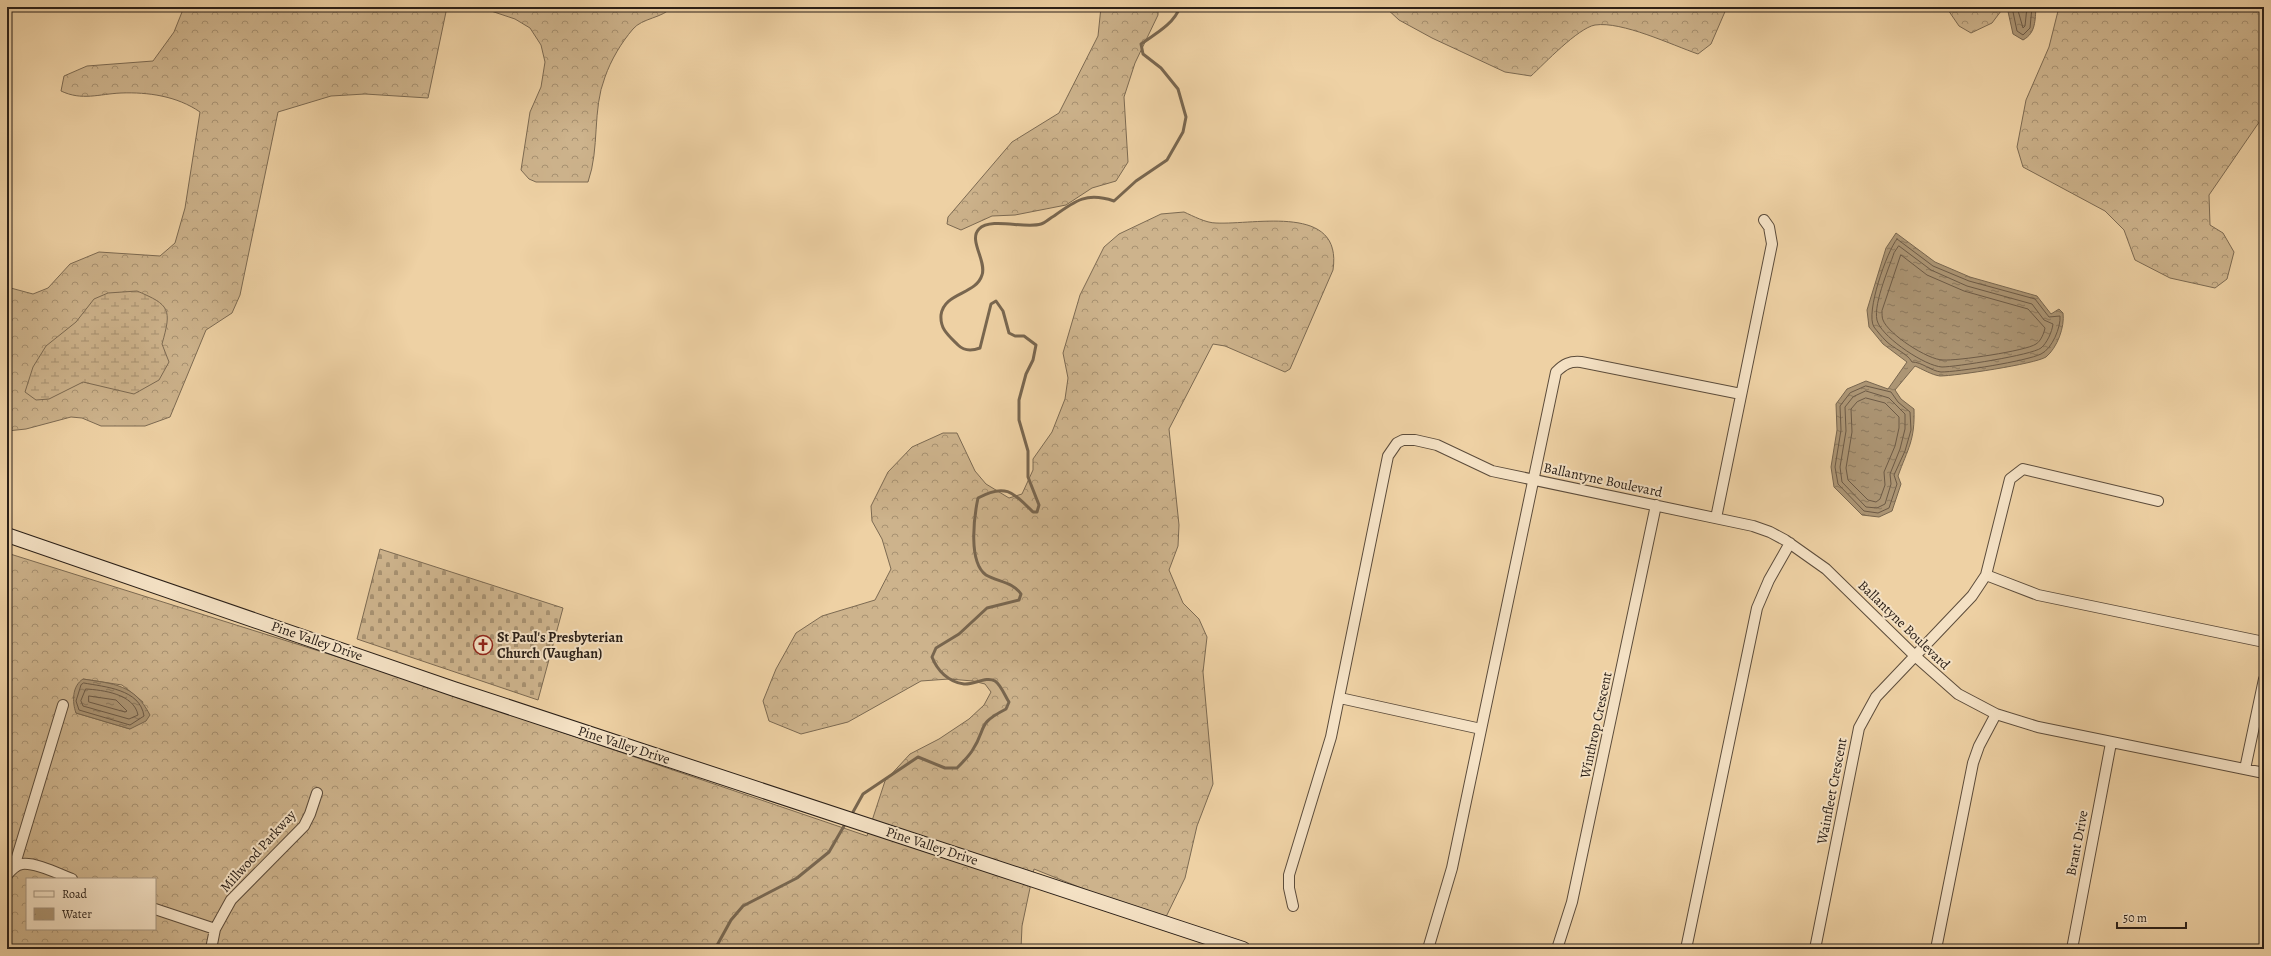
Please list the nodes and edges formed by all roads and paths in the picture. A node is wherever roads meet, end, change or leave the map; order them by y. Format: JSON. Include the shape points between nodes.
{"nodes":[{"id":1,"x":1764,"y":220,"type":"dead end"},
{"id":2,"x":1740,"y":394,"type":"junction"},
{"id":3,"x":1533,"y":480,"type":"junction"},
{"id":4,"x":2158,"y":501,"type":"dead end"},
{"id":5,"x":1656,"y":505,"type":"junction"},
{"id":6,"x":1716,"y":518,"type":"junction"},
{"id":7,"x":7,"y":535,"type":"edge"},
{"id":8,"x":1790,"y":544,"type":"junction"},
{"id":9,"x":1986,"y":575,"type":"junction"},
{"id":10,"x":2264,"y":642,"type":"edge"},
{"id":11,"x":1915,"y":656,"type":"junction"},
{"id":12,"x":2264,"y":679,"type":"edge"},
{"id":13,"x":1340,"y":698,"type":"junction"},
{"id":14,"x":63,"y":705,"type":"dead end"},
{"id":15,"x":1996,"y":714,"type":"junction"},
{"id":16,"x":1481,"y":729,"type":"junction"},
{"id":17,"x":2111,"y":743,"type":"junction"},
{"id":18,"x":2245,"y":769,"type":"junction"},
{"id":19,"x":2264,"y":773,"type":"edge"},
{"id":20,"x":317,"y":794,"type":"dead end"},
{"id":21,"x":14,"y":867,"type":"junction"},
{"id":22,"x":7,"y":875,"type":"edge"},
{"id":23,"x":69,"y":878,"type":"edge"},
{"id":24,"x":1293,"y":906,"type":"dead end"},
{"id":25,"x":156,"y":908,"type":"edge"},
{"id":26,"x":215,"y":929,"type":"junction"},
{"id":27,"x":211,"y":949,"type":"edge"},
{"id":28,"x":1243,"y":949,"type":"edge"},
{"id":29,"x":1428,"y":949,"type":"edge"},
{"id":30,"x":1557,"y":949,"type":"edge"},
{"id":31,"x":1686,"y":949,"type":"edge"},
{"id":32,"x":1815,"y":949,"type":"edge"},
{"id":33,"x":1936,"y":949,"type":"edge"},
{"id":34,"x":2072,"y":949,"type":"edge"}],
"edges":[{"from":1,"to":2,"type":"street","via":[[1769,227],[1772,244]]},
{"from":2,"to":3,"type":"street","via":[[1572,361],[1556,372]]},
{"from":2,"to":6,"type":"street"},
{"from":3,"to":5,"type":"street","name":"Ballantyne Boulevard"},
{"from":3,"to":13,"type":"street","name":"Ballantyne Boulevard","via":[[1486,469],[1431,443],[1403,440],[1391,448]]},
{"from":3,"to":16,"type":"street"},
{"from":4,"to":9,"type":"street","name":"Wainfleet Crescent","via":[[2023,470],[2010,478]]},
{"from":5,"to":6,"type":"street","name":"Ballantyne Boulevard"},
{"from":5,"to":30,"type":"street","name":"Winthrop Crescent","via":[[1572,902]]},
{"from":6,"to":8,"type":"street","name":"Ballantyne Boulevard","via":[[1764,530]]},
{"from":7,"to":28,"type":"street","name":"Pine Valley Drive","via":[[461,691]]},
{"from":8,"to":11,"type":"street","name":"Ballantyne Boulevard","via":[[1826,569]]},
{"from":8,"to":31,"type":"street","via":[[1769,580],[1757,608]]},
{"from":9,"to":10,"type":"street","via":[[2038,595]]},
{"from":9,"to":11,"type":"street","name":"Wainfleet Crescent","via":[[1976,591]]},
{"from":11,"to":15,"type":"street","name":"Ballantyne Boulevard","via":[[1958,694]]},
{"from":11,"to":32,"type":"street","name":"Wainfleet Crescent","via":[[1876,697],[1859,728]]},
{"from":12,"to":18,"type":"street"},
{"from":13,"to":16,"type":"street"},
{"from":13,"to":24,"type":"street","name":"Ballantyne Boulevard","via":[[1325,758],[1288,875]]},
{"from":14,"to":21,"type":"street"},
{"from":15,"to":17,"type":"street","name":"Ballantyne Boulevard","via":[[2031,725]]},
{"from":15,"to":33,"type":"street","via":[[1973,763]]},
{"from":16,"to":29,"type":"street","via":[[1452,868]]},
{"from":17,"to":18,"type":"street","name":"Ballantyne Boulevard"},
{"from":17,"to":34,"type":"street","name":"Brant Drive"},
{"from":18,"to":19,"type":"street","name":"Ballantyne Boulevard"},
{"from":20,"to":26,"type":"street","name":"Millwood Parkway","via":[[304,826],[231,900]]},
{"from":21,"to":22,"type":"street"},
{"from":21,"to":23,"type":"street","via":[[30,865]]},
{"from":25,"to":26,"type":"street"},
{"from":26,"to":27,"type":"street","name":"Millwood Parkway"}]}
